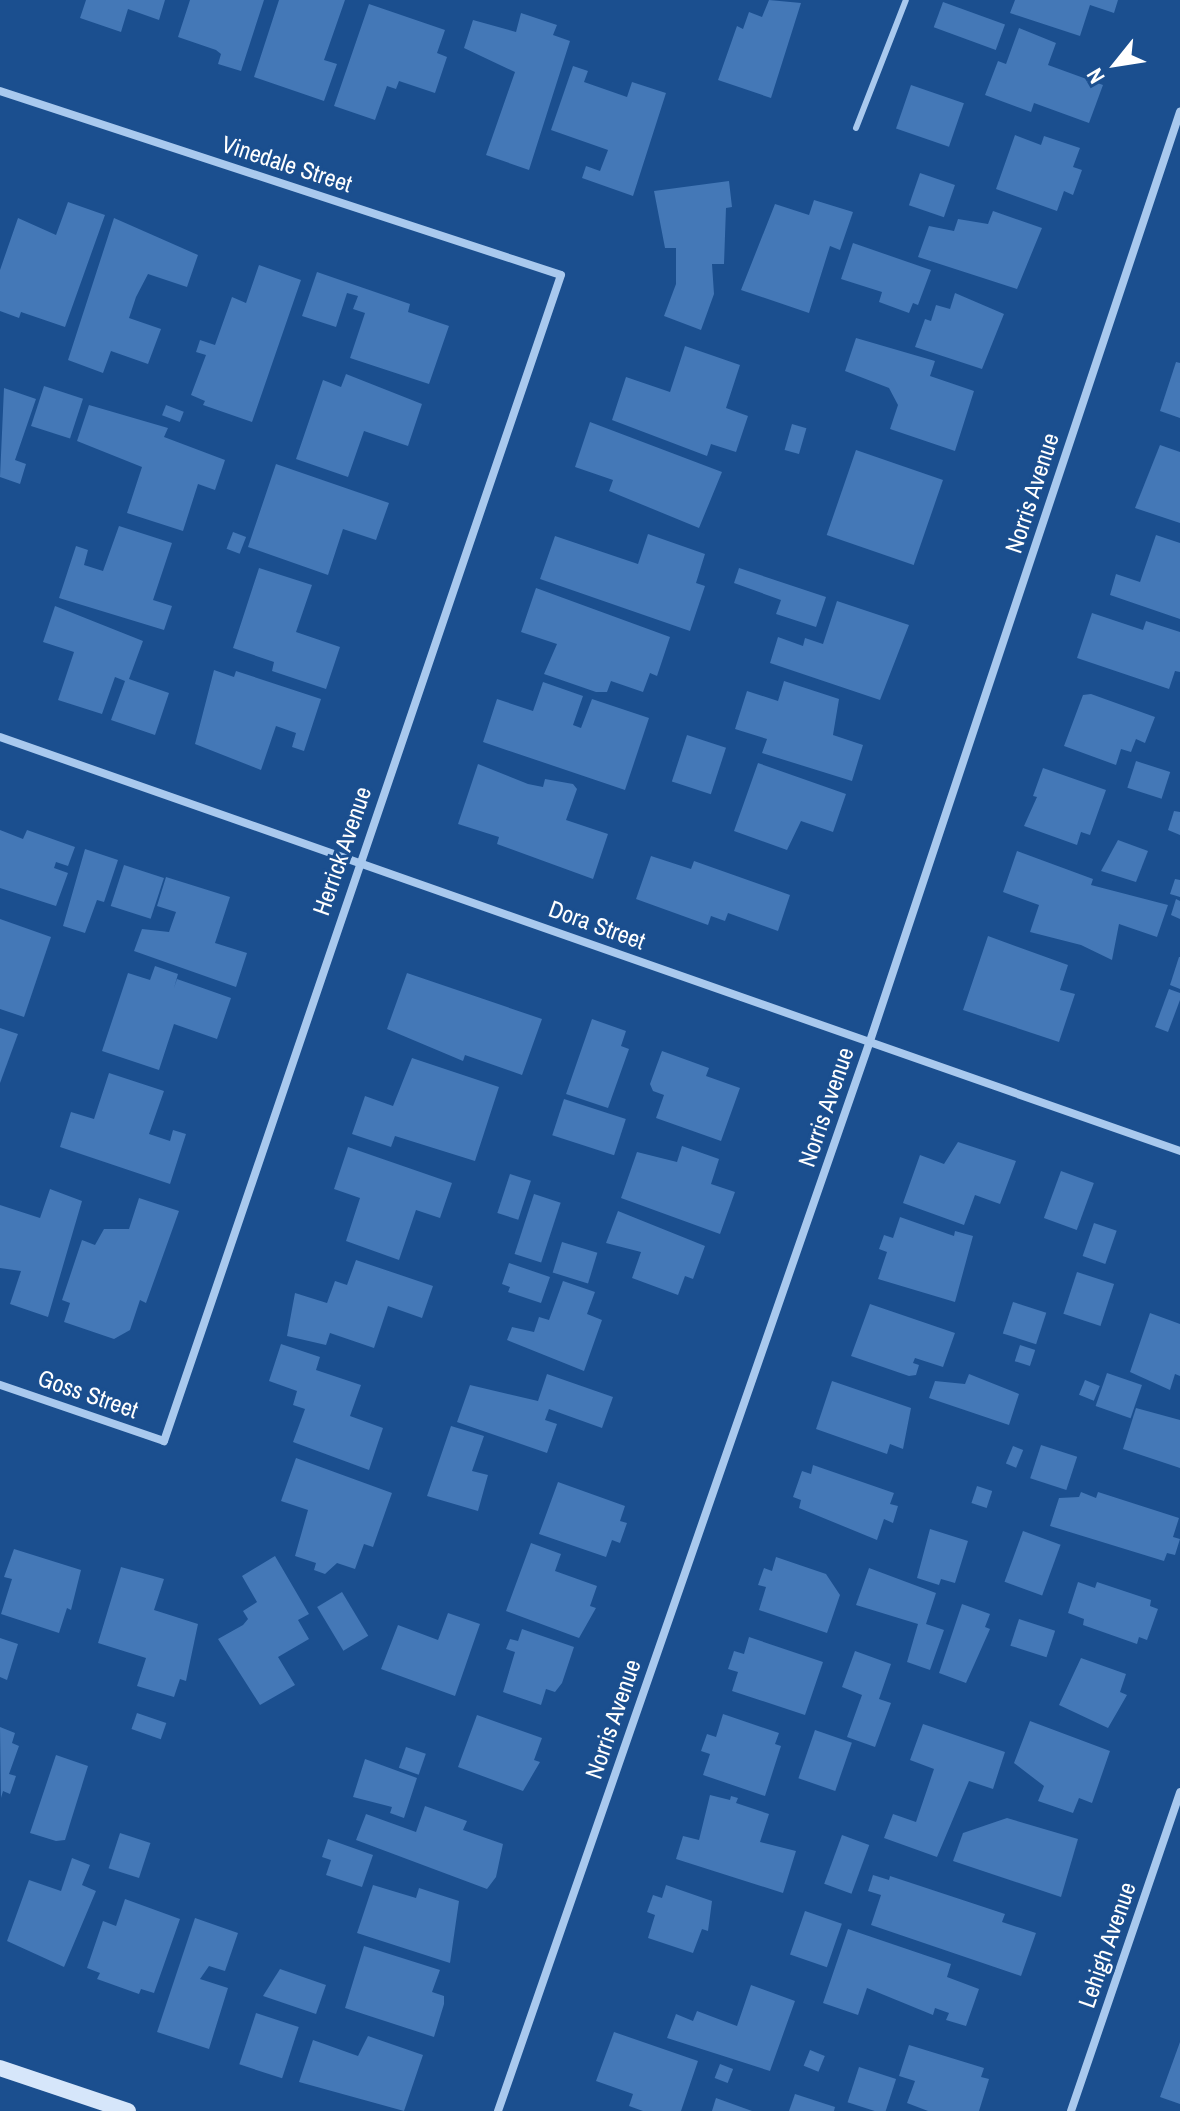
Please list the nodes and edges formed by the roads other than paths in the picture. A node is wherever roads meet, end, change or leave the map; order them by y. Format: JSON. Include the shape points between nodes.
{"nodes":[{"id":1,"x":906,"y":0,"type":"edge"},
{"id":2,"x":0,"y":91,"type":"edge"},
{"id":3,"x":1180,"y":112,"type":"edge"},
{"id":4,"x":856,"y":128,"type":"dead end"},
{"id":5,"x":561,"y":275,"type":"joint"},
{"id":6,"x":0,"y":737,"type":"edge"},
{"id":7,"x":360,"y":861,"type":"junction"},
{"id":8,"x":869,"y":1044,"type":"junction"},
{"id":9,"x":1180,"y":1151,"type":"edge"},
{"id":10,"x":0,"y":1385,"type":"edge"},
{"id":11,"x":164,"y":1441,"type":"joint"},
{"id":12,"x":1180,"y":1792,"type":"edge"},
{"id":13,"x":0,"y":2068,"type":"edge"},
{"id":14,"x":109,"y":2108,"type":"edge"},
{"id":15,"x":128,"y":2111,"type":"edge"},
{"id":16,"x":498,"y":2111,"type":"edge"},
{"id":17,"x":1071,"y":2111,"type":"edge"}],
"edges":[{"from":1,"to":4,"type":"lane"},
{"from":2,"to":5,"type":"street","name":"Vinedale Street"},
{"from":3,"to":8,"type":"street","name":"Norris Avenue"},
{"from":5,"to":7,"type":"street","name":"Herrick Avenue"},
{"from":6,"to":7,"type":"street","name":"Dora Street"},
{"from":7,"to":8,"type":"street","name":"Dora Street"},
{"from":7,"to":11,"type":"street","name":"Herrick Avenue"},
{"from":8,"to":9,"type":"street","name":"Dora Street"},
{"from":8,"to":16,"type":"street","name":"Norris Avenue"},
{"from":10,"to":11,"type":"street","name":"Goss Street"},
{"from":12,"to":17,"type":"street","name":"Lehigh Avenue"},
{"from":13,"to":14,"type":"main road"},
{"from":14,"to":15,"type":"main road"}]}
